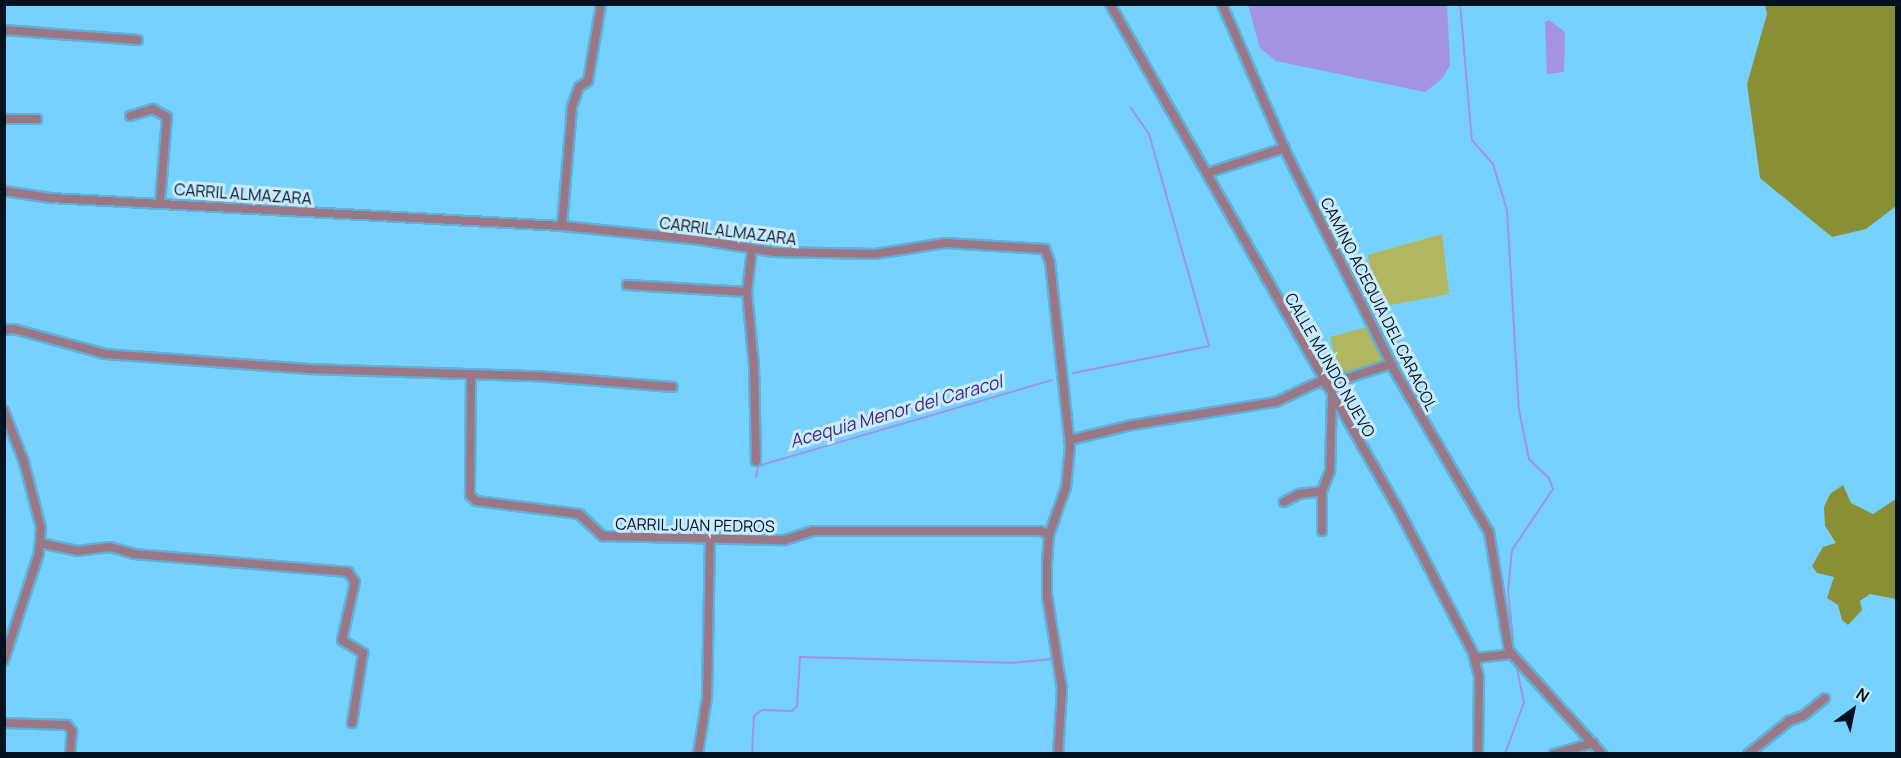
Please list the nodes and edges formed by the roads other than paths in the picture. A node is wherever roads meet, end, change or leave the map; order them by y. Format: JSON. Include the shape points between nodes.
{"nodes":[{"id":1,"x":601,"y":4,"type":"edge"},
{"id":2,"x":1110,"y":4,"type":"edge"},
{"id":3,"x":1222,"y":4,"type":"edge"},
{"id":4,"x":4,"y":30,"type":"edge"},
{"id":5,"x":138,"y":40,"type":"dead end"},
{"id":6,"x":130,"y":116,"type":"dead end"},
{"id":7,"x":37,"y":118,"type":"dead end"},
{"id":8,"x":4,"y":119,"type":"edge"},
{"id":9,"x":1285,"y":148,"type":"junction"},
{"id":10,"x":1206,"y":173,"type":"junction"},
{"id":11,"x":4,"y":191,"type":"edge"},
{"id":12,"x":160,"y":202,"type":"junction"},
{"id":13,"x":562,"y":226,"type":"junction"},
{"id":14,"x":752,"y":249,"type":"junction"},
{"id":15,"x":627,"y":285,"type":"dead end"},
{"id":16,"x":747,"y":292,"type":"junction"},
{"id":17,"x":4,"y":330,"type":"edge"},
{"id":18,"x":1391,"y":364,"type":"junction"},
{"id":19,"x":471,"y":374,"type":"junction"},
{"id":20,"x":1325,"y":383,"type":"junction"},
{"id":21,"x":673,"y":387,"type":"dead end"},
{"id":22,"x":1332,"y":395,"type":"junction"},
{"id":23,"x":4,"y":411,"type":"edge"},
{"id":24,"x":1070,"y":440,"type":"junction"},
{"id":25,"x":756,"y":461,"type":"dead end"},
{"id":26,"x":1322,"y":490,"type":"junction"},
{"id":27,"x":1284,"y":502,"type":"dead end"},
{"id":28,"x":1322,"y":531,"type":"dead end"},
{"id":29,"x":1049,"y":535,"type":"junction"},
{"id":30,"x":710,"y":538,"type":"junction"},
{"id":31,"x":40,"y":543,"type":"junction"},
{"id":32,"x":1511,"y":652,"type":"junction"},
{"id":33,"x":1475,"y":658,"type":"junction"},
{"id":34,"x":4,"y":660,"type":"edge"},
{"id":35,"x":1825,"y":698,"type":"dead end"},
{"id":36,"x":4,"y":723,"type":"edge"},
{"id":37,"x":352,"y":723,"type":"dead end"},
{"id":38,"x":1593,"y":743,"type":"junction"},
{"id":39,"x":70,"y":753,"type":"edge"},
{"id":40,"x":698,"y":753,"type":"edge"},
{"id":41,"x":1058,"y":753,"type":"edge"},
{"id":42,"x":1478,"y":753,"type":"edge"},
{"id":43,"x":1554,"y":753,"type":"edge"},
{"id":44,"x":1602,"y":753,"type":"edge"},
{"id":45,"x":1748,"y":753,"type":"edge"}],
"edges":[{"from":1,"to":13,"type":"street","via":[[588,81],[579,87],[572,106]]},
{"from":2,"to":10,"type":"street","name":"CALLE MUNDO NUEVO"},
{"from":3,"to":9,"type":"street","name":"CAMINO ACEQUIA DEL CARACOL"},
{"from":4,"to":5,"type":"street"},
{"from":6,"to":12,"type":"street","via":[[153,109],[167,117]]},
{"from":7,"to":8,"type":"street"},
{"from":9,"to":10,"type":"street"},
{"from":9,"to":18,"type":"street","name":"CAMINO ACEQUIA DEL CARACOL"},
{"from":10,"to":20,"type":"street","name":"CALLE MUNDO NUEVO"},
{"from":11,"to":12,"type":"street","name":"CARRIL ALMAZARA","via":[[51,198]]},
{"from":12,"to":13,"type":"street","name":"CARRIL ALMAZARA","via":[[410,220]]},
{"from":13,"to":14,"type":"street","name":"CARRIL ALMAZARA"},
{"from":14,"to":16,"type":"street"},
{"from":14,"to":24,"type":"street","name":"CARRIL ALMAZARA","via":[[875,254],[945,243],[1045,249],[1050,262]]},
{"from":15,"to":16,"type":"street"},
{"from":16,"to":25,"type":"street","via":[[754,366]]},
{"from":17,"to":19,"type":"street","via":[[14,329],[105,354],[308,369]]},
{"from":18,"to":20,"type":"street"},
{"from":18,"to":32,"type":"street","name":"CAMINO ACEQUIA DEL CARACOL","via":[[1489,532]]},
{"from":19,"to":21,"type":"street"},
{"from":19,"to":30,"type":"street","name":"CARRIL JUAN PEDROS","via":[[470,495],[476,501],[579,514],[603,536]]},
{"from":20,"to":22,"type":"street","name":"CALLE MUNDO NUEVO"},
{"from":20,"to":24,"type":"street","via":[[1276,402],[1132,425]]},
{"from":22,"to":26,"type":"street","via":[[1330,471]]},
{"from":22,"to":33,"type":"street","name":"CALLE MUNDO NUEVO","via":[[1401,514]]},
{"from":23,"to":31,"type":"street","via":[[24,462],[41,528]]},
{"from":24,"to":29,"type":"street","name":"CARRIL ALMAZARA","via":[[1066,487]]},
{"from":26,"to":27,"type":"street","via":[[1299,494]]},
{"from":26,"to":28,"type":"street"},
{"from":29,"to":30,"type":"street","name":"CARRIL JUAN PEDROS","via":[[1041,531],[812,531],[785,540]]},
{"from":29,"to":41,"type":"street","name":"CARRIL ALMAZARA","via":[[1047,595],[1062,689]]},
{"from":30,"to":40,"type":"street","via":[[707,698]]},
{"from":31,"to":34,"type":"street"},
{"from":31,"to":37,"type":"street","via":[[77,551],[110,547],[134,554],[348,573],[356,582],[342,640],[363,653]]},
{"from":32,"to":33,"type":"street"},
{"from":32,"to":38,"type":"street"},
{"from":33,"to":42,"type":"street","name":"CALLE MUNDO NUEVO","via":[[1479,676]]},
{"from":35,"to":45,"type":"street"},
{"from":36,"to":39,"type":"street","via":[[67,725],[72,731]]},
{"from":38,"to":43,"type":"street"},
{"from":38,"to":44,"type":"street"}]}
